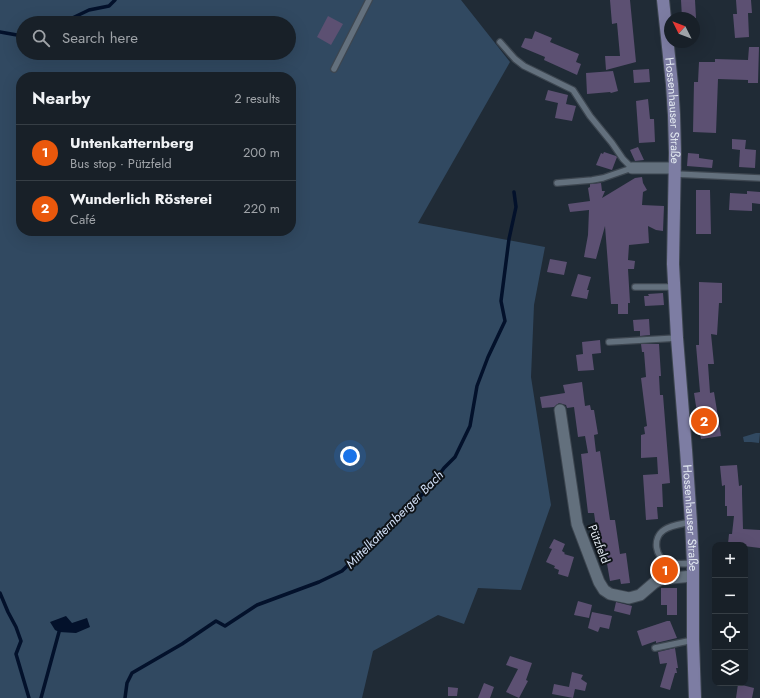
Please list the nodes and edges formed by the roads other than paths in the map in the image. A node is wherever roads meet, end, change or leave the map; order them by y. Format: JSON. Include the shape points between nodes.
{"nodes":[{"id":1,"x":369,"y":0,"type":"edge"},
{"id":2,"x":663,"y":0,"type":"edge"},
{"id":3,"x":500,"y":42,"type":"dead end"},
{"id":4,"x":334,"y":69,"type":"dead end"},
{"id":5,"x":632,"y":168,"type":"junction"},
{"id":6,"x":675,"y":171,"type":"junction"},
{"id":7,"x":760,"y":178,"type":"edge"},
{"id":8,"x":557,"y":183,"type":"dead end"},
{"id":9,"x":635,"y":287,"type":"dead end"},
{"id":10,"x":674,"y":287,"type":"junction"},
{"id":11,"x":677,"y":338,"type":"junction"},
{"id":12,"x":609,"y":342,"type":"dead end"},
{"id":13,"x":560,"y":410,"type":"dead end"},
{"id":14,"x":691,"y":522,"type":"junction"},
{"id":15,"x":693,"y":563,"type":"junction"},
{"id":16,"x":693,"y":576,"type":"junction"},
{"id":17,"x":693,"y":640,"type":"junction"},
{"id":18,"x":655,"y":648,"type":"dead end"},
{"id":19,"x":695,"y":698,"type":"edge"}],
"edges":[{"from":1,"to":4,"type":"lane"},
{"from":2,"to":6,"type":"street","name":"Hossenhauser Straße","via":[[673,91]]},
{"from":3,"to":5,"type":"lane","via":[[524,66],[573,90],[623,160]]},
{"from":5,"to":6,"type":"street"},
{"from":5,"to":8,"type":"lane","via":[[598,179]]},
{"from":6,"to":7,"type":"lane","name":"Hossenhauser Straße"},
{"from":6,"to":10,"type":"street","name":"Hossenhauser Straße"},
{"from":9,"to":10,"type":"lane"},
{"from":10,"to":11,"type":"street","name":"Hossenhauser Straße"},
{"from":11,"to":12,"type":"lane"},
{"from":11,"to":14,"type":"street","name":"Hossenhauser Straße"},
{"from":13,"to":16,"type":"street","name":"Pützfeld","via":[[577,524],[604,590],[629,598],[640,595],[661,580]]},
{"from":14,"to":15,"type":"street","name":"Hossenhauser Straße"},
{"from":14,"to":15,"type":"lane","via":[[663,530],[656,545],[658,554],[668,562]]},
{"from":15,"to":16,"type":"street","name":"Hossenhauser Straße"},
{"from":16,"to":17,"type":"street","name":"Hossenhauser Straße"},
{"from":17,"to":18,"type":"lane"},
{"from":17,"to":19,"type":"street","name":"Hossenhauser Straße"}]}
